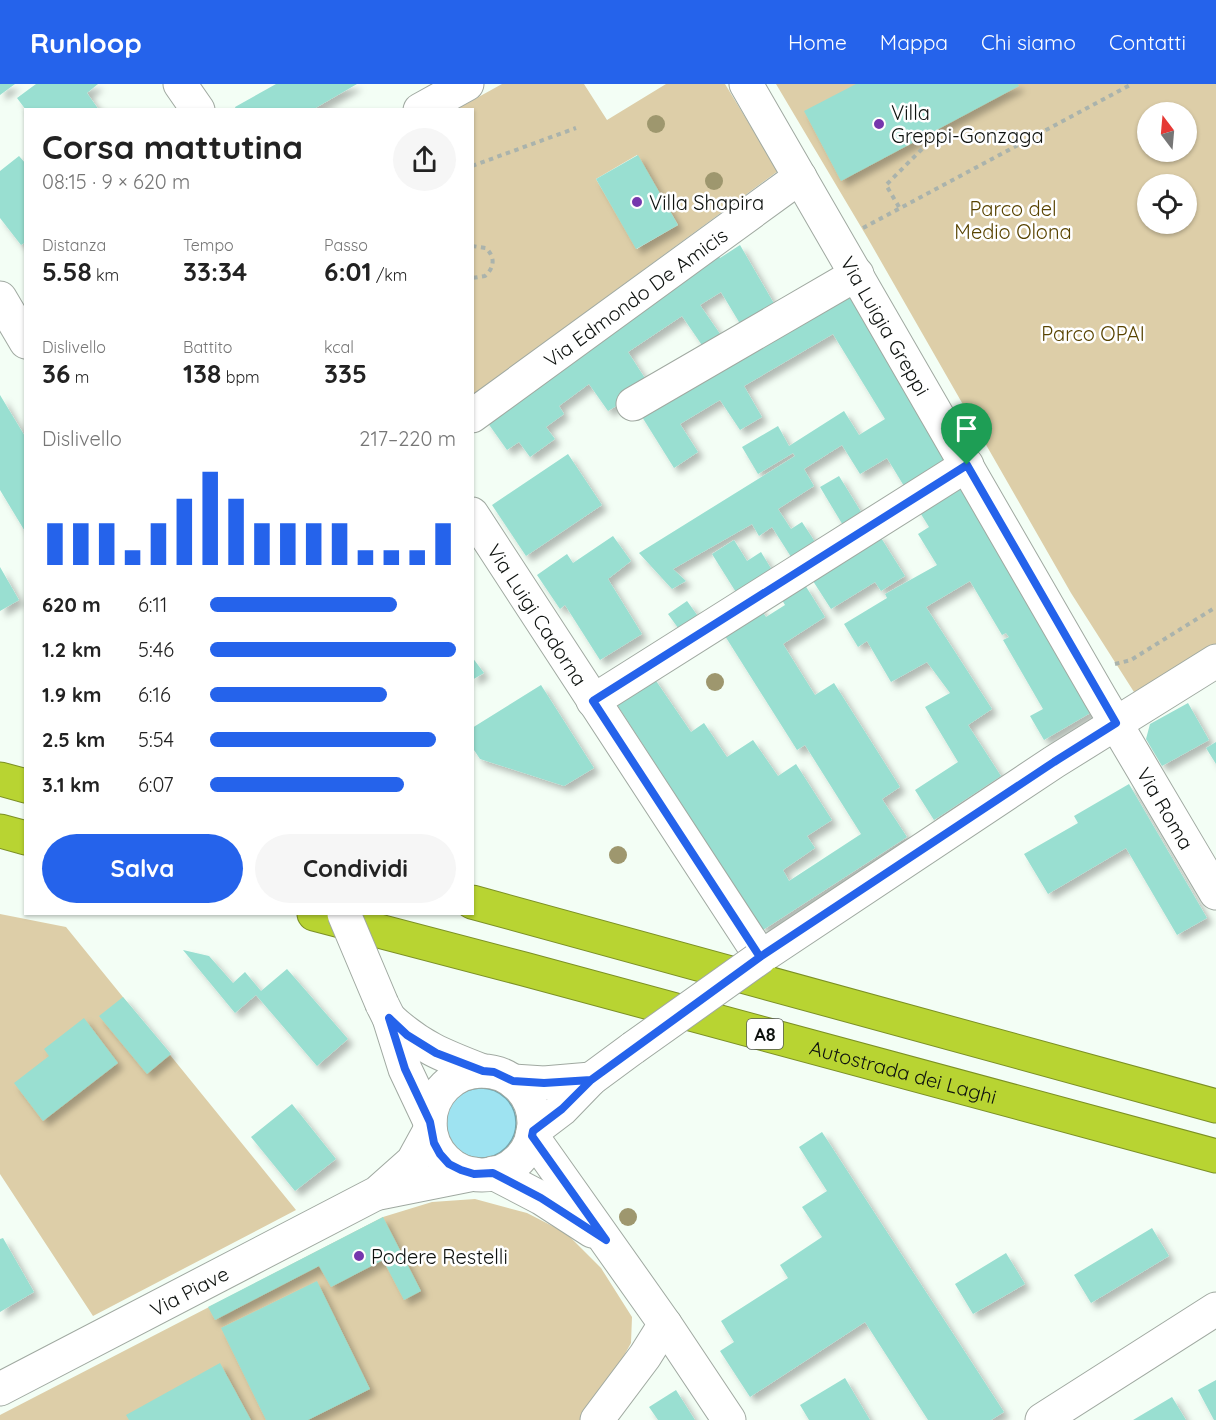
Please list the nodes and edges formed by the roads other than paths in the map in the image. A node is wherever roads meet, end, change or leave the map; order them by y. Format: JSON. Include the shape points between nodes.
{"nodes":[{"id":1,"x":180,"y":84,"type":"edge"},
{"id":2,"x":466,"y":84,"type":"edge"},
{"id":3,"x":746,"y":84,"type":"edge"},
{"id":4,"x":197,"y":108,"type":"edge"},
{"id":5,"x":424,"y":108,"type":"edge"},
{"id":6,"x":800,"y":177,"type":"junction"},
{"id":7,"x":857,"y":274,"type":"junction"},
{"id":8,"x":0,"y":298,"type":"edge"},
{"id":9,"x":17,"y":333,"type":"edge"},
{"id":10,"x":633,"y":405,"type":"dead end"},
{"id":11,"x":474,"y":415,"type":"edge"},
{"id":12,"x":967,"y":465,"type":"junction"},
{"id":13,"x":474,"y":517,"type":"edge"},
{"id":14,"x":1216,"y":661,"type":"edge"},
{"id":15,"x":593,"y":701,"type":"junction"},
{"id":16,"x":1116,"y":723,"type":"junction"},
{"id":17,"x":0,"y":779,"type":"edge"},
{"id":18,"x":24,"y":785,"type":"edge"},
{"id":19,"x":0,"y":831,"type":"edge"},
{"id":20,"x":24,"y":837,"type":"edge"},
{"id":21,"x":1216,"y":892,"type":"edge"},
{"id":22,"x":474,"y":903,"type":"edge"},
{"id":23,"x":318,"y":915,"type":"edge"},
{"id":24,"x":344,"y":915,"type":"edge"},
{"id":25,"x":760,"y":957,"type":"junction"},
{"id":26,"x":386,"y":1011,"type":"junction"},
{"id":27,"x":498,"y":1076,"type":"junction"},
{"id":28,"x":591,"y":1080,"type":"junction"},
{"id":29,"x":1216,"y":1106,"type":"edge"},
{"id":30,"x":430,"y":1126,"type":"junction"},
{"id":31,"x":532,"y":1134,"type":"junction"},
{"id":32,"x":1216,"y":1156,"type":"edge"},
{"id":33,"x":483,"y":1174,"type":"junction"},
{"id":34,"x":377,"y":1193,"type":"junction"},
{"id":35,"x":606,"y":1240,"type":"junction"},
{"id":36,"x":1216,"y":1310,"type":"edge"},
{"id":37,"x":665,"y":1323,"type":"junction"},
{"id":38,"x":0,"y":1389,"type":"edge"},
{"id":39,"x":597,"y":1420,"type":"edge"},
{"id":40,"x":729,"y":1420,"type":"edge"},
{"id":41,"x":1041,"y":1420,"type":"edge"}],
"edges":[{"from":1,"to":4,"type":"street"},
{"from":2,"to":5,"type":"street"},
{"from":3,"to":6,"type":"street","name":"Via Luigia Greppi"},
{"from":6,"to":7,"type":"street","name":"Via Luigia Greppi"},
{"from":6,"to":11,"type":"street","name":"Via Edmondo De Amicis"},
{"from":7,"to":10,"type":"street"},
{"from":7,"to":12,"type":"street","name":"Via Luigia Greppi"},
{"from":8,"to":9,"type":"street"},
{"from":12,"to":15,"type":"street"},
{"from":12,"to":16,"type":"street","name":"Via Luigia Greppi"},
{"from":13,"to":15,"type":"street","name":"Via Luigi Cadorna"},
{"from":14,"to":16,"type":"street","name":"Via Piave"},
{"from":15,"to":25,"type":"street","name":"Via Luigi Cadorna"},
{"from":16,"to":21,"type":"street","name":"Via Roma"},
{"from":16,"to":25,"type":"street","name":"Via Piave"},
{"from":17,"to":18,"type":"highway"},
{"from":19,"to":20,"type":"highway"},
{"from":22,"to":29,"type":"highway"},
{"from":23,"to":32,"type":"highway","name":"Autostrada dei Laghi","number":"A8"},
{"from":24,"to":26,"type":"street","bridge":true},
{"from":25,"to":28,"type":"street","name":"Via Piave","bridge":true},
{"from":26,"to":27,"type":"street","via":[[407,1035],[436,1053]]},
{"from":26,"to":30,"type":"street"},
{"from":27,"to":28,"type":"street","name":"Via Piave","via":[[544,1083]]},
{"from":27,"to":30,"type":"street","name":"Via Piave","via":[[470,1072],[446,1085],[435,1102]]},
{"from":27,"to":31,"type":"street","via":[[521,1089],[532,1108]]},
{"from":28,"to":31,"type":"street","name":"Via Piave"},
{"from":30,"to":33,"type":"street","via":[[434,1143],[449,1164]]},
{"from":30,"to":34,"type":"street","name":"Via Piave","via":[[413,1161]]},
{"from":31,"to":33,"type":"street","name":"Via Piave","via":[[524,1154],[515,1163],[505,1170]]},
{"from":31,"to":35,"type":"street"},
{"from":33,"to":34,"type":"street","name":"Via Piave"},
{"from":33,"to":35,"type":"street","via":[[541,1198]]},
{"from":34,"to":38,"type":"street","name":"Via Piave"},
{"from":35,"to":37,"type":"street"},
{"from":36,"to":41,"type":"street"},
{"from":37,"to":39,"type":"street"},
{"from":37,"to":40,"type":"street"}]}
